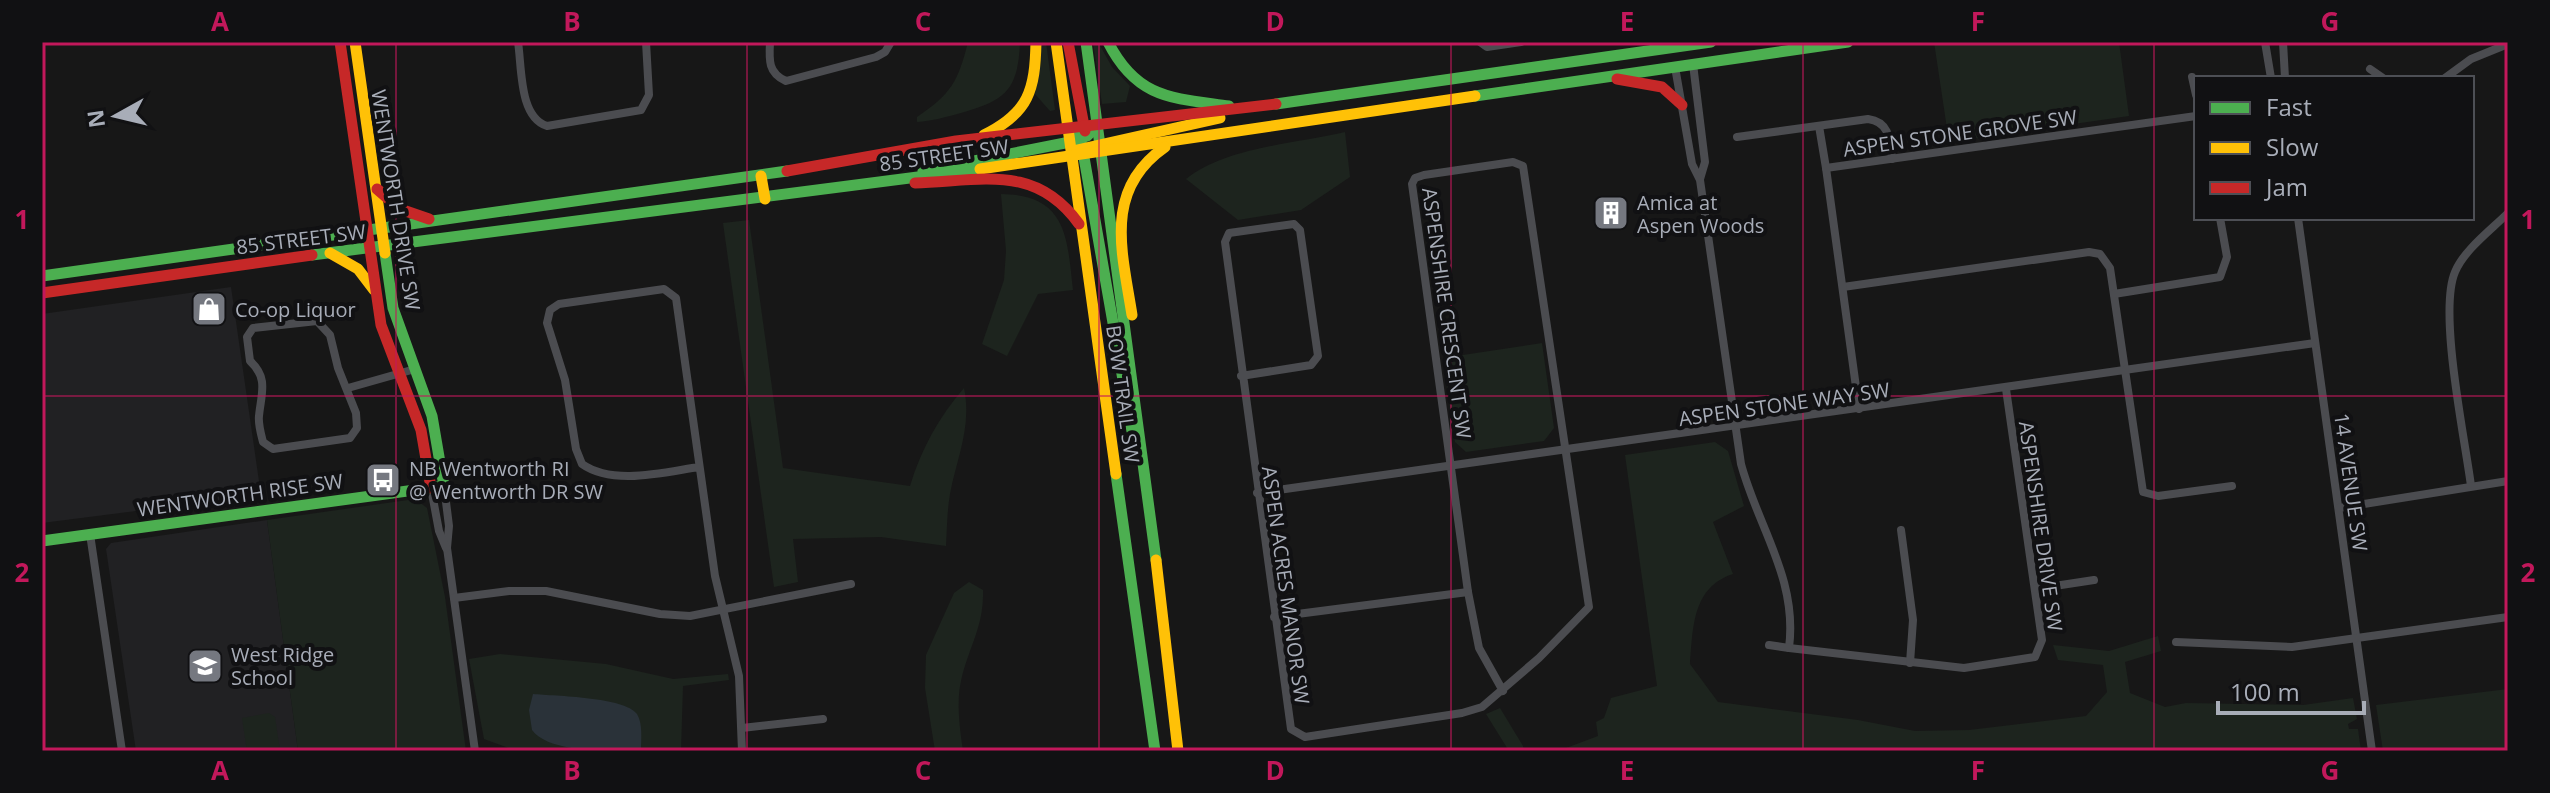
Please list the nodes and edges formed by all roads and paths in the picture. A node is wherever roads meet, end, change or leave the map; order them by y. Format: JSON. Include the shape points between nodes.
{"nodes":[{"id":1,"x":340,"y":42,"type":"edge"},
{"id":2,"x":355,"y":42,"type":"edge"},
{"id":3,"x":518,"y":42,"type":"edge"},
{"id":4,"x":646,"y":42,"type":"edge"},
{"id":5,"x":770,"y":42,"type":"edge"},
{"id":6,"x":891,"y":42,"type":"edge"},
{"id":7,"x":1036,"y":42,"type":"edge"},
{"id":8,"x":1056,"y":42,"type":"edge"},
{"id":9,"x":1068,"y":42,"type":"edge"},
{"id":10,"x":1086,"y":42,"type":"edge"},
{"id":11,"x":1108,"y":42,"type":"edge"},
{"id":12,"x":1480,"y":42,"type":"edge"},
{"id":13,"x":1521,"y":42,"type":"edge"},
{"id":14,"x":1711,"y":42,"type":"edge"},
{"id":15,"x":1848,"y":42,"type":"edge"},
{"id":16,"x":2265,"y":42,"type":"edge"},
{"id":17,"x":2283,"y":42,"type":"edge"},
{"id":18,"x":1690,"y":43,"type":"edge"},
{"id":19,"x":2508,"y":44,"type":"edge"},
{"id":20,"x":1672,"y":45,"type":"edge"},
{"id":21,"x":1693,"y":64,"type":"junction"},
{"id":22,"x":1675,"y":67,"type":"junction"},
{"id":23,"x":2370,"y":69,"type":"dead end"},
{"id":24,"x":2271,"y":76,"type":"edge"},
{"id":25,"x":2285,"y":76,"type":"edge"},
{"id":26,"x":2380,"y":76,"type":"edge"},
{"id":27,"x":2448,"y":76,"type":"edge"},
{"id":28,"x":1608,"y":77,"type":"junction"},
{"id":29,"x":2192,"y":77,"type":"dead end"},
{"id":30,"x":2194,"y":86,"type":"edge"},
{"id":31,"x":1337,"y":95,"type":"junction"},
{"id":32,"x":1682,"y":105,"type":"junction"},
{"id":33,"x":1246,"y":108,"type":"junction"},
{"id":34,"x":2194,"y":116,"type":"edge"},
{"id":35,"x":1098,"y":125,"type":"junction"},
{"id":36,"x":1819,"y":126,"type":"junction"},
{"id":37,"x":1737,"y":137,"type":"dead end"},
{"id":38,"x":956,"y":141,"type":"junction"},
{"id":39,"x":1176,"y":142,"type":"junction"},
{"id":40,"x":1084,"y":143,"type":"junction"},
{"id":41,"x":1892,"y":159,"type":"junction"},
{"id":42,"x":1826,"y":168,"type":"junction"},
{"id":43,"x":761,"y":176,"type":"junction"},
{"id":44,"x":1700,"y":180,"type":"junction"},
{"id":45,"x":874,"y":183,"type":"junction"},
{"id":46,"x":376,"y":188,"type":"junction"},
{"id":47,"x":765,"y":199,"type":"junction"},
{"id":48,"x":2508,"y":213,"type":"edge"},
{"id":49,"x":2220,"y":220,"type":"edge"},
{"id":50,"x":2298,"y":220,"type":"edge"},
{"id":51,"x":438,"y":221,"type":"junction"},
{"id":52,"x":382,"y":228,"type":"junction"},
{"id":53,"x":367,"y":230,"type":"junction"},
{"id":54,"x":1083,"y":232,"type":"junction"},
{"id":55,"x":384,"y":246,"type":"junction"},
{"id":56,"x":369,"y":248,"type":"junction"},
{"id":57,"x":329,"y":253,"type":"junction"},
{"id":58,"x":42,"y":276,"type":"edge"},
{"id":59,"x":1843,"y":287,"type":"junction"},
{"id":60,"x":374,"y":290,"type":"junction"},
{"id":61,"x":42,"y":293,"type":"edge"},
{"id":62,"x":2114,"y":294,"type":"junction"},
{"id":63,"x":2315,"y":343,"type":"junction"},
{"id":64,"x":415,"y":369,"type":"junction"},
{"id":65,"x":2124,"y":371,"type":"junction"},
{"id":66,"x":400,"y":375,"type":"junction"},
{"id":67,"x":1241,"y":376,"type":"junction"},
{"id":68,"x":348,"y":388,"type":"junction"},
{"id":69,"x":2006,"y":389,"type":"junction"},
{"id":70,"x":1859,"y":409,"type":"junction"},
{"id":71,"x":1736,"y":427,"type":"junction"},
{"id":72,"x":1565,"y":450,"type":"junction"},
{"id":73,"x":1145,"y":463,"type":"junction"},
{"id":74,"x":699,"y":467,"type":"junction"},
{"id":75,"x":1452,"y":467,"type":"junction"},
{"id":76,"x":2508,"y":481,"type":"edge"},
{"id":77,"x":444,"y":486,"type":"junction"},
{"id":78,"x":2232,"y":486,"type":"dead end"},
{"id":79,"x":2471,"y":486,"type":"junction"},
{"id":80,"x":431,"y":488,"type":"junction"},
{"id":81,"x":1257,"y":493,"type":"junction"},
{"id":82,"x":2339,"y":508,"type":"junction"},
{"id":83,"x":1149,"y":524,"type":"junction"},
{"id":84,"x":1901,"y":530,"type":"dead end"},
{"id":85,"x":90,"y":534,"type":"junction"},
{"id":86,"x":42,"y":541,"type":"edge"},
{"id":87,"x":447,"y":548,"type":"junction"},
{"id":88,"x":2094,"y":580,"type":"dead end"},
{"id":89,"x":851,"y":584,"type":"dead end"},
{"id":90,"x":2035,"y":589,"type":"junction"},
{"id":91,"x":1468,"y":592,"type":"junction"},
{"id":92,"x":454,"y":598,"type":"junction"},
{"id":93,"x":723,"y":611,"type":"junction"},
{"id":94,"x":1274,"y":617,"type":"junction"},
{"id":95,"x":2508,"y":617,"type":"edge"},
{"id":96,"x":2357,"y":638,"type":"junction"},
{"id":97,"x":2176,"y":642,"type":"dead end"},
{"id":98,"x":1769,"y":645,"type":"dead end"},
{"id":99,"x":1789,"y":648,"type":"junction"},
{"id":100,"x":1910,"y":663,"type":"junction"},
{"id":101,"x":1503,"y":691,"type":"junction"},
{"id":102,"x":823,"y":719,"type":"dead end"},
{"id":103,"x":742,"y":728,"type":"junction"},
{"id":104,"x":122,"y":751,"type":"edge"},
{"id":105,"x":475,"y":751,"type":"edge"},
{"id":106,"x":742,"y":751,"type":"edge"},
{"id":107,"x":1155,"y":751,"type":"edge"},
{"id":108,"x":1178,"y":751,"type":"edge"},
{"id":109,"x":2372,"y":751,"type":"edge"}],
"edges":[{"from":1,"to":53,"type":"main road","name":"WENTWORTH DRIVE SW"},
{"from":2,"to":46,"type":"main road","name":"WENTWORTH DRIVE SW"},
{"from":3,"to":4,"type":"street","via":[[529,112],[547,126],[641,110],[649,95]]},
{"from":5,"to":6,"type":"street","via":[[770,67],[786,81],[876,57]]},
{"from":7,"to":38,"type":"main road","via":[[1030,97],[1018,116],[987,134]]},
{"from":8,"to":40,"type":"main road","name":"BOW TRAIL SW"},
{"from":9,"to":40,"type":"main road"},
{"from":10,"to":35,"type":"main road"},
{"from":11,"to":33,"type":"main road","via":[[1124,72],[1147,90],[1177,101]]},
{"from":12,"to":13,"type":"street","via":[[1487,47]]},
{"from":14,"to":18,"type":"main road","name":"85 STREET SW"},
{"from":15,"to":21,"type":"main road","name":"85 STREET SW"},
{"from":16,"to":24,"type":"street"},
{"from":17,"to":25,"type":"street"},
{"from":18,"to":20,"type":"main road","name":"85 STREET SW"},
{"from":18,"to":21,"type":"main road"},
{"from":19,"to":27,"type":"street","via":[[2471,59]]},
{"from":20,"to":22,"type":"main road"},
{"from":20,"to":31,"type":"main road","name":"85 STREET SW"},
{"from":21,"to":22,"type":"main road","name":"85 STREET SW"},
{"from":21,"to":44,"type":"street","via":[[1705,162]]},
{"from":22,"to":28,"type":"main road","name":"85 STREET SW"},
{"from":22,"to":32,"type":"street"},
{"from":23,"to":26,"type":"street"},
{"from":28,"to":32,"type":"main road","via":[[1662,87]]},
{"from":28,"to":39,"type":"main road","name":"85 STREET SW"},
{"from":29,"to":30,"type":"street"},
{"from":31,"to":33,"type":"main road","name":"85 STREET SW"},
{"from":31,"to":40,"type":"main road"},
{"from":32,"to":44,"type":"street","via":[[1692,164]]},
{"from":33,"to":35,"type":"main road","name":"85 STREET SW"},
{"from":34,"to":41,"type":"street","name":"ASPEN STONE GROVE SW"},
{"from":35,"to":40,"type":"main road","name":"85 STREET SW"},
{"from":36,"to":37,"type":"street"},
{"from":36,"to":41,"type":"street","via":[[1877,120],[1887,129]]},
{"from":36,"to":42,"type":"street"},
{"from":38,"to":40,"type":"main road","name":"85 STREET SW"},
{"from":38,"to":43,"type":"main road","name":"85 STREET SW"},
{"from":39,"to":40,"type":"main road","name":"85 STREET SW"},
{"from":39,"to":73,"type":"main road","via":[[1139,166],[1121,205]]},
{"from":40,"to":45,"type":"main road","name":"85 STREET SW"},
{"from":40,"to":54,"type":"main road","name":"BOW TRAIL SW"},
{"from":40,"to":73,"type":"main road","name":"BOW TRAIL SW"},
{"from":40,"to":83,"type":"main road"},
{"from":41,"to":42,"type":"street","name":"ASPEN STONE GROVE SW"},
{"from":42,"to":59,"type":"street","name":"ASPEN STONE GROVE SW"},
{"from":43,"to":47,"type":"main road"},
{"from":43,"to":51,"type":"main road","name":"85 STREET SW"},
{"from":44,"to":71,"type":"street"},
{"from":45,"to":47,"type":"main road","name":"85 STREET SW"},
{"from":45,"to":54,"type":"main road","via":[[1033,182],[1065,203]]},
{"from":46,"to":51,"type":"main road","via":[[401,212]]},
{"from":46,"to":52,"type":"main road","name":"WENTWORTH DRIVE SW"},
{"from":47,"to":55,"type":"main road","name":"85 STREET SW"},
{"from":48,"to":79,"type":"street","via":[[2460,263],[2451,293]]},
{"from":49,"to":62,"type":"street","via":[[2227,257],[2220,277]]},
{"from":50,"to":63,"type":"street","name":"14 AVENUE SW"},
{"from":51,"to":52,"type":"main road","name":"85 STREET SW"},
{"from":52,"to":53,"type":"main road","name":"85 STREET SW"},
{"from":52,"to":55,"type":"main road","name":"WENTWORTH DRIVE SW"},
{"from":53,"to":56,"type":"main road","name":"WENTWORTH DRIVE SW"},
{"from":53,"to":58,"type":"main road","name":"85 STREET SW"},
{"from":54,"to":107,"type":"main road","name":"BOW TRAIL SW"},
{"from":55,"to":56,"type":"main road","name":"85 STREET SW"},
{"from":55,"to":64,"type":"main road","name":"WENTWORTH DRIVE SW","via":[[396,323]]},
{"from":56,"to":57,"type":"main road","name":"85 STREET SW"},
{"from":56,"to":60,"type":"main road","name":"WENTWORTH DRIVE SW"},
{"from":57,"to":60,"type":"main road","via":[[358,269]]},
{"from":57,"to":61,"type":"main road","name":"85 STREET SW"},
{"from":59,"to":62,"type":"street","via":[[2089,252],[2106,259]]},
{"from":59,"to":70,"type":"street","name":"ASPEN STONE GROVE SW"},
{"from":60,"to":66,"type":"main road","name":"WENTWORTH DRIVE SW"},
{"from":62,"to":65,"type":"street"},
{"from":63,"to":65,"type":"street","name":"ASPEN STONE WAY SW"},
{"from":63,"to":82,"type":"street","name":"14 AVENUE SW"},
{"from":64,"to":66,"type":"street"},
{"from":64,"to":77,"type":"main road","name":"WENTWORTH DRIVE SW","via":[[432,416]]},
{"from":65,"to":69,"type":"street","name":"ASPEN STONE WAY SW"},
{"from":65,"to":78,"type":"street","via":[[2143,492],[2158,496]]},
{"from":66,"to":68,"type":"street"},
{"from":66,"to":80,"type":"main road","name":"WENTWORTH DRIVE SW","via":[[421,430]]},
{"from":67,"to":67,"type":"street","name":"ASPEN ACRES MANOR SW","via":[[1225,238],[1229,233],[1294,224],[1300,230],[1318,356],[1311,365]]},
{"from":67,"to":81,"type":"street","name":"ASPEN ACRES MANOR SW"},
{"from":68,"to":68,"type":"street","via":[[330,335],[317,321],[253,328],[247,337],[264,396],[258,418],[263,442],[273,449],[350,438],[357,428]]},
{"from":69,"to":70,"type":"street","name":"ASPEN STONE WAY SW"},
{"from":69,"to":90,"type":"street","name":"ASPENSHIRE DRIVE SW"},
{"from":70,"to":71,"type":"street","name":"ASPEN STONE WAY SW"},
{"from":71,"to":72,"type":"street","name":"ASPEN STONE WAY SW"},
{"from":71,"to":99,"type":"street","via":[[1749,492],[1783,569],[1790,607]]},
{"from":72,"to":75,"type":"street","name":"ASPEN STONE WAY SW"},
{"from":72,"to":75,"type":"street","name":"ASPENSHIRE CRESCENT SW","via":[[1524,167],[1513,162],[1424,175],[1412,184]]},
{"from":72,"to":101,"type":"street","name":"ASPEN ACRES MANOR SW","via":[[1589,607]]},
{"from":73,"to":83,"type":"main road","name":"BOW TRAIL SW"},
{"from":74,"to":74,"type":"street","via":[[675,295],[664,289],[554,306],[547,323],[582,464],[600,473],[647,475]]},
{"from":74,"to":93,"type":"street"},
{"from":75,"to":81,"type":"street","name":"ASPEN STONE WAY SW"},
{"from":75,"to":91,"type":"street"},
{"from":76,"to":79,"type":"street"},
{"from":77,"to":80,"type":"main road","name":"WENTWORTH RISE SW"},
{"from":77,"to":87,"type":"street","name":"WENTWORTH DRIVE SW"},
{"from":79,"to":82,"type":"street"},
{"from":80,"to":85,"type":"main road","name":"WENTWORTH RISE SW"},
{"from":80,"to":87,"type":"street","name":"WENTWORTH DRIVE SW"},
{"from":81,"to":94,"type":"street","name":"ASPEN ACRES MANOR SW"},
{"from":82,"to":96,"type":"street","name":"14 AVENUE SW"},
{"from":83,"to":108,"type":"main road","name":"BOW TRAIL SW"},
{"from":84,"to":100,"type":"street","via":[[1913,620]]},
{"from":85,"to":86,"type":"main road","name":"WENTWORTH RISE SW"},
{"from":85,"to":104,"type":"street"},
{"from":87,"to":92,"type":"street","name":"WENTWORTH DRIVE SW"},
{"from":88,"to":90,"type":"street"},
{"from":89,"to":93,"type":"street"},
{"from":90,"to":100,"type":"street","name":"ASPENSHIRE DRIVE SW","via":[[2042,640],[2035,657],[1964,668]]},
{"from":91,"to":94,"type":"street"},
{"from":91,"to":101,"type":"street","via":[[1479,648]]},
{"from":92,"to":93,"type":"street","via":[[546,591],[660,614]]},
{"from":92,"to":105,"type":"street","name":"WENTWORTH DRIVE SW"},
{"from":93,"to":103,"type":"street","via":[[739,676]]},
{"from":94,"to":101,"type":"street","name":"ASPEN ACRES MANOR SW","via":[[1289,723],[1299,736],[1462,713],[1482,707]]},
{"from":95,"to":96,"type":"street"},
{"from":96,"to":97,"type":"street","via":[[2292,647]]},
{"from":96,"to":109,"type":"street","name":"14 AVENUE SW"},
{"from":98,"to":99,"type":"street","name":"ASPENSHIRE DRIVE SW"},
{"from":99,"to":100,"type":"street","name":"ASPENSHIRE DRIVE SW"},
{"from":102,"to":103,"type":"street"},
{"from":103,"to":106,"type":"street"}]}
